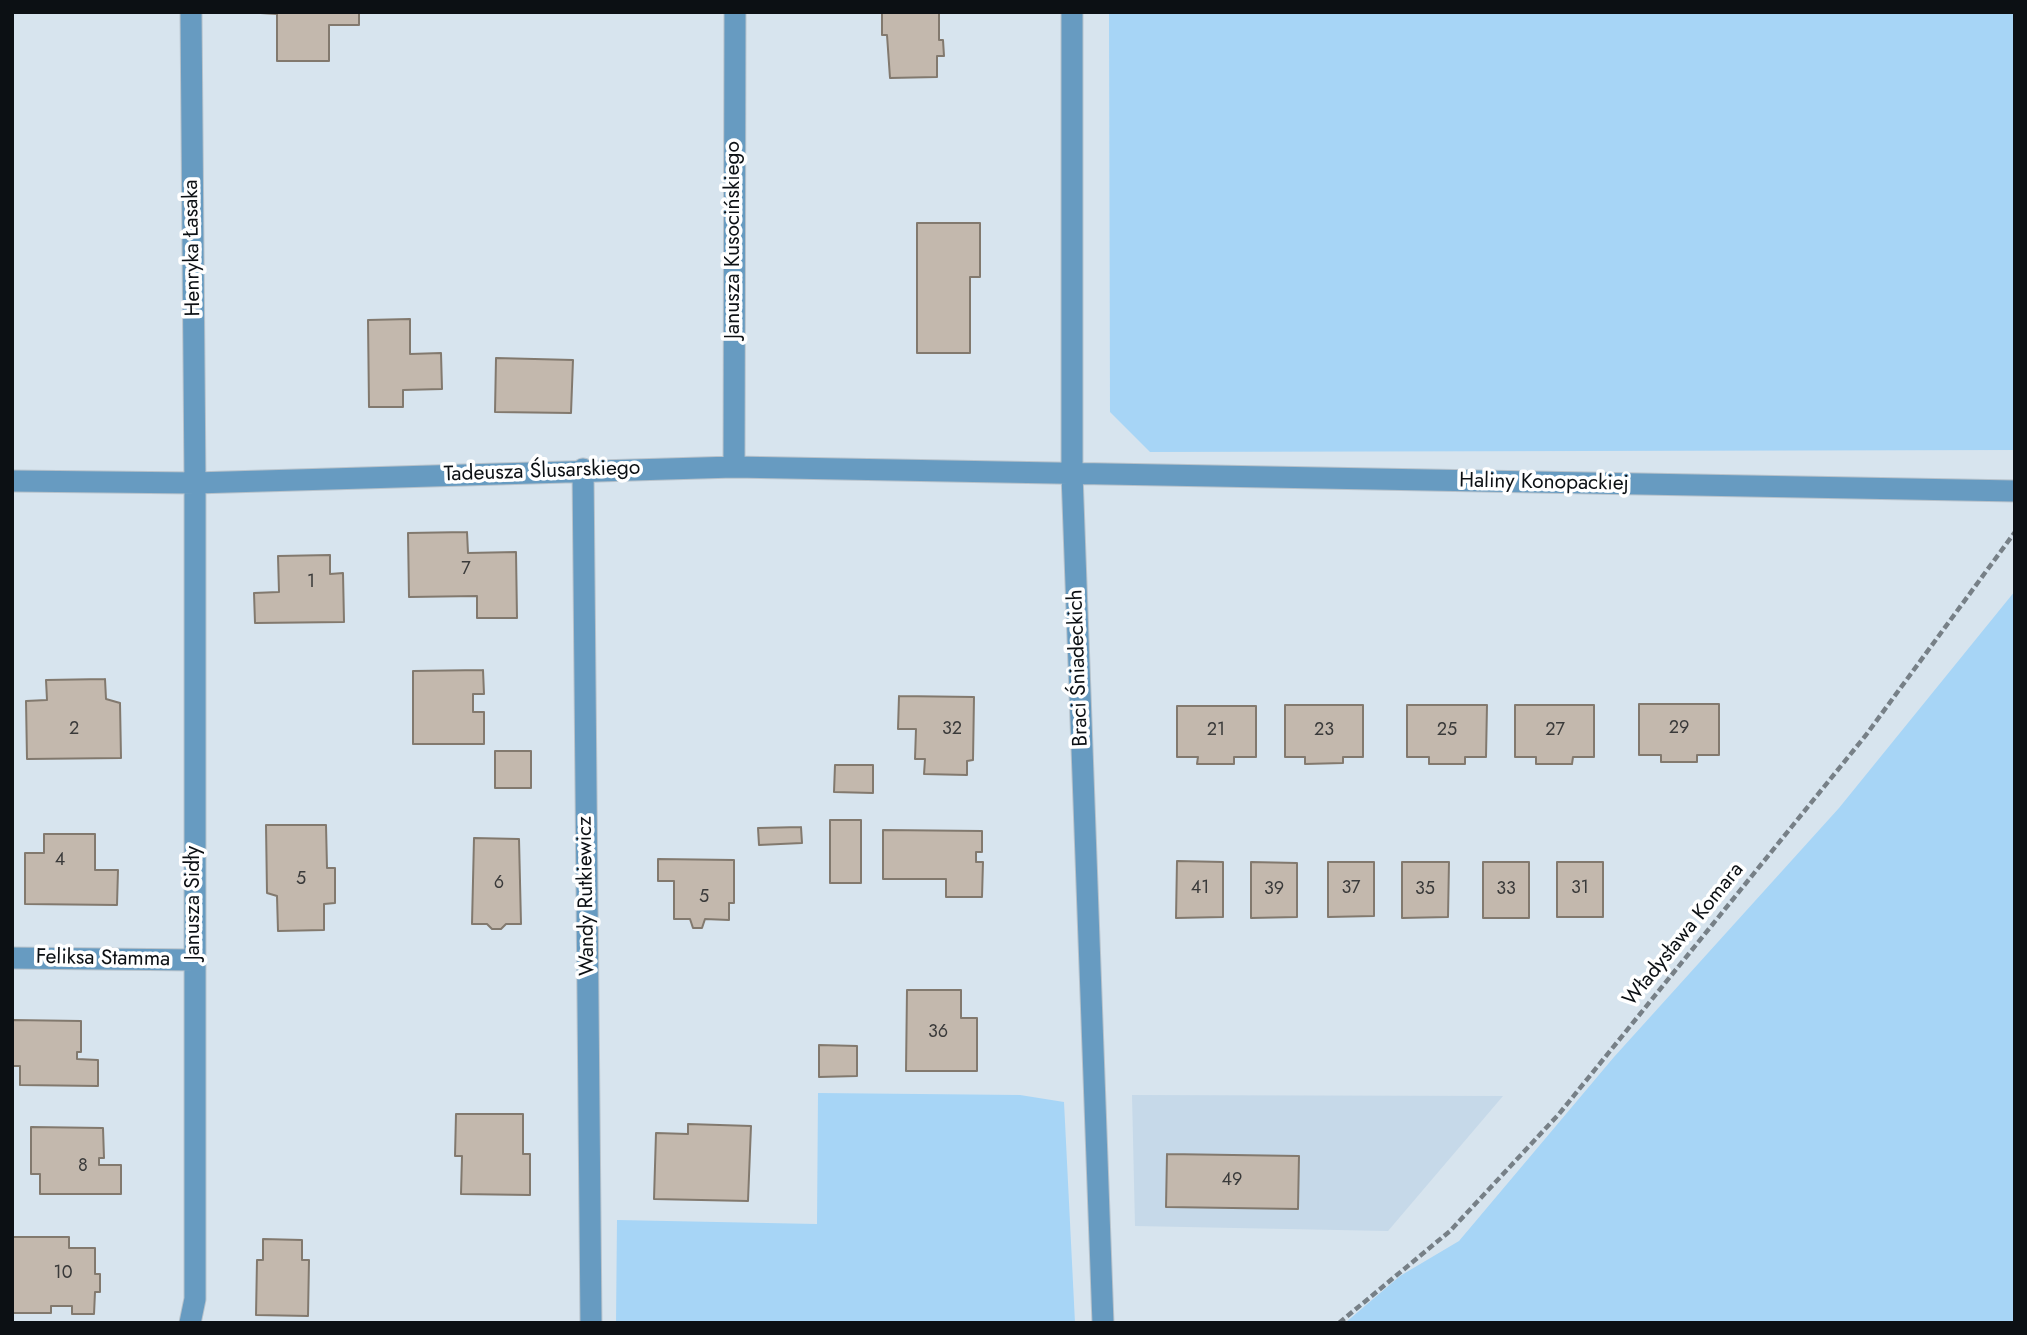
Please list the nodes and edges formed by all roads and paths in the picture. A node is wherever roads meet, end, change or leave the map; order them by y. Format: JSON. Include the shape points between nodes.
{"nodes":[{"id":1,"x":191,"y":12,"type":"edge"},
{"id":2,"x":734,"y":12,"type":"edge"},
{"id":3,"x":1072,"y":12,"type":"edge"},
{"id":4,"x":734,"y":467,"type":"junction"},
{"id":5,"x":583,"y":470,"type":"junction"},
{"id":6,"x":1072,"y":474,"type":"junction"},
{"id":7,"x":12,"y":481,"type":"edge"},
{"id":8,"x":195,"y":483,"type":"junction"},
{"id":9,"x":2015,"y":491,"type":"edge"},
{"id":10,"x":2015,"y":532,"type":"edge"},
{"id":11,"x":12,"y":958,"type":"edge"},
{"id":12,"x":194,"y":960,"type":"junction"},
{"id":13,"x":190,"y":1323,"type":"edge"},
{"id":14,"x":591,"y":1323,"type":"edge"},
{"id":15,"x":1103,"y":1323,"type":"edge"},
{"id":16,"x":1339,"y":1323,"type":"edge"}],
"edges":[{"from":1,"to":8,"type":"street","name":"Henryka Łasaka"},
{"from":2,"to":4,"type":"street","name":"Janusza Kusocińskiego"},
{"from":3,"to":6,"type":"street","name":"Braci Śniadeckich"},
{"from":4,"to":5,"type":"street","name":"Tadeusza Ślusarskiego"},
{"from":4,"to":6,"type":"street","name":"Tadeusza Ślusarskiego"},
{"from":5,"to":8,"type":"street","name":"Tadeusza Ślusarskiego"},
{"from":5,"to":14,"type":"street","name":"Wandy Rutkiewicz"},
{"from":6,"to":9,"type":"street","name":"Haliny Konopackiej"},
{"from":6,"to":15,"type":"street","name":"Braci Śniadeckich"},
{"from":7,"to":8,"type":"street","name":"Tadeusza Ślusarskiego"},
{"from":8,"to":12,"type":"street","name":"Janusza Sidły"},
{"from":10,"to":16,"type":"path","name":"Władysława Komara","via":[[1866,735],[1559,1114],[1450,1231]]},
{"from":11,"to":12,"type":"street","name":"Feliksa Stamma"},
{"from":12,"to":13,"type":"street","name":"Janusza Sidły","via":[[195,1299]]}]}
